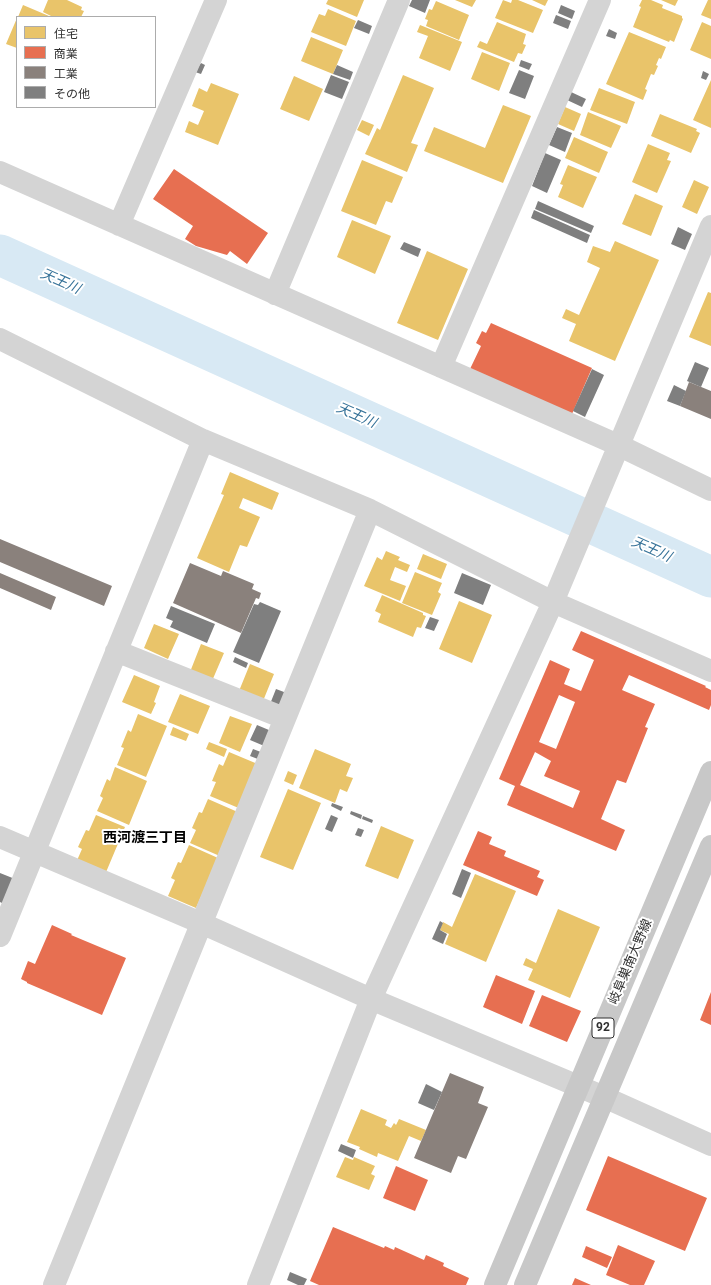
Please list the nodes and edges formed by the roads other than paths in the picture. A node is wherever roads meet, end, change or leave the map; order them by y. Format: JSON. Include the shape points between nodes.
{"nodes":[{"id":1,"x":216,"y":0,"type":"edge"},
{"id":2,"x":399,"y":0,"type":"edge"},
{"id":3,"x":600,"y":0,"type":"edge"},
{"id":4,"x":0,"y":172,"type":"edge"},
{"id":5,"x":119,"y":225,"type":"junction"},
{"id":6,"x":711,"y":226,"type":"edge"},
{"id":7,"x":275,"y":294,"type":"junction"},
{"id":8,"x":0,"y":339,"type":"edge"},
{"id":9,"x":441,"y":367,"type":"junction"},
{"id":10,"x":202,"y":440,"type":"junction"},
{"id":11,"x":618,"y":445,"type":"junction"},
{"id":12,"x":711,"y":490,"type":"edge"},
{"id":13,"x":370,"y":510,"type":"junction"},
{"id":14,"x":553,"y":602,"type":"junction"},
{"id":15,"x":116,"y":651,"type":"junction"},
{"id":16,"x":711,"y":671,"type":"edge"},
{"id":17,"x":284,"y":718,"type":"junction"},
{"id":18,"x":711,"y":772,"type":"edge"},
{"id":19,"x":0,"y":838,"type":"edge"},
{"id":20,"x":711,"y":846,"type":"edge"},
{"id":21,"x":34,"y":852,"type":"junction"},
{"id":22,"x":201,"y":923,"type":"junction"},
{"id":23,"x":0,"y":936,"type":"edge"},
{"id":24,"x":371,"y":999,"type":"junction"},
{"id":25,"x":578,"y":1086,"type":"junction"},
{"id":26,"x":604,"y":1097,"type":"junction"},
{"id":27,"x":711,"y":1145,"type":"edge"},
{"id":28,"x":54,"y":1285,"type":"edge"},
{"id":29,"x":258,"y":1285,"type":"edge"},
{"id":30,"x":495,"y":1285,"type":"edge"},
{"id":31,"x":525,"y":1285,"type":"edge"}],
"edges":[{"from":1,"to":5,"type":"street"},
{"from":2,"to":7,"type":"street"},
{"from":3,"to":9,"type":"street"},
{"from":4,"to":5,"type":"street"},
{"from":5,"to":7,"type":"street"},
{"from":6,"to":11,"type":"street"},
{"from":7,"to":9,"type":"street"},
{"from":8,"to":10,"type":"street"},
{"from":9,"to":11,"type":"street"},
{"from":10,"to":13,"type":"street"},
{"from":10,"to":15,"type":"street"},
{"from":11,"to":12,"type":"street"},
{"from":11,"to":14,"type":"street"},
{"from":13,"to":14,"type":"street"},
{"from":13,"to":17,"type":"street"},
{"from":14,"to":16,"type":"street"},
{"from":14,"to":24,"type":"street"},
{"from":15,"to":17,"type":"street"},
{"from":15,"to":21,"type":"street"},
{"from":17,"to":22,"type":"street"},
{"from":18,"to":25,"type":"main road","name":"岐阜巣南大野線","number":"92"},
{"from":19,"to":21,"type":"street"},
{"from":20,"to":26,"type":"main road","number":"92"},
{"from":21,"to":22,"type":"street"},
{"from":21,"to":23,"type":"street"},
{"from":22,"to":24,"type":"street"},
{"from":22,"to":28,"type":"street"},
{"from":24,"to":25,"type":"street"},
{"from":24,"to":29,"type":"street"},
{"from":25,"to":26,"type":"street"},
{"from":25,"to":30,"type":"main road","name":"岐阜巣南大野線","number":"92"},
{"from":26,"to":27,"type":"street"},
{"from":26,"to":31,"type":"main road","number":"92"}]}
